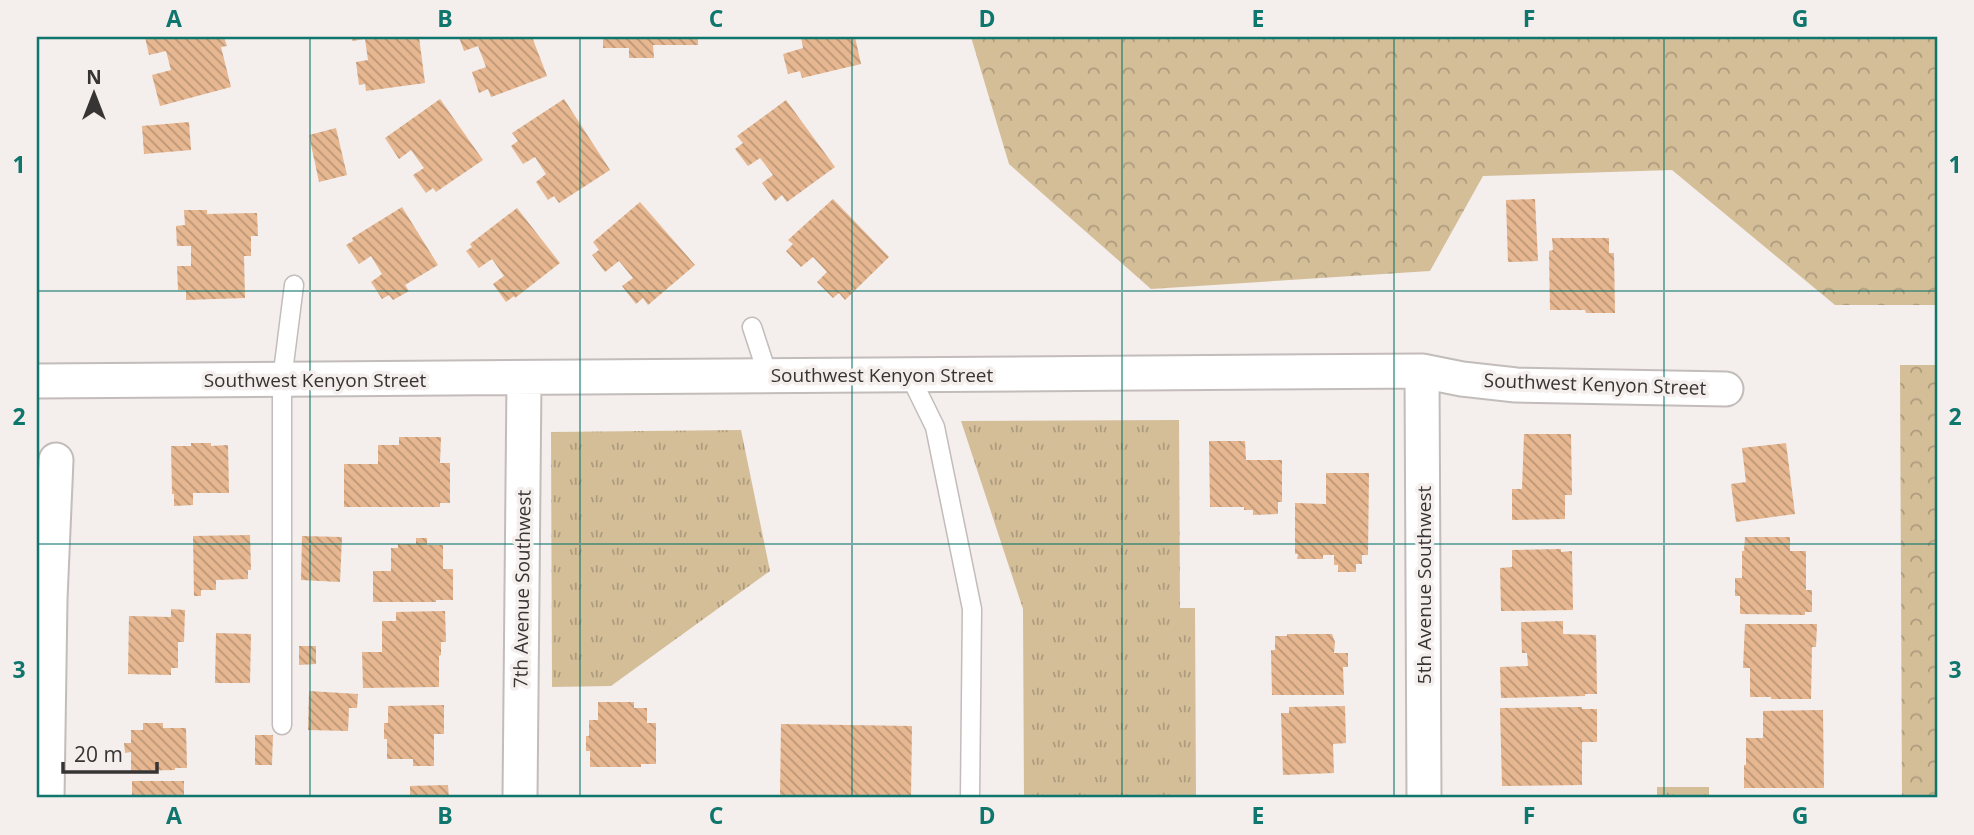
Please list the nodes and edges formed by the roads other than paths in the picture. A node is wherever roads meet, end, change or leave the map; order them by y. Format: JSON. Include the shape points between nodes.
{"nodes":[{"id":1,"x":294,"y":285,"type":"dead end"},
{"id":2,"x":752,"y":327,"type":"dead end"},
{"id":3,"x":1422,"y":371,"type":"junction"},
{"id":4,"x":909,"y":374,"type":"junction"},
{"id":5,"x":768,"y":376,"type":"junction"},
{"id":6,"x":282,"y":380,"type":"junction"},
{"id":7,"x":524,"y":380,"type":"junction"},
{"id":8,"x":37,"y":381,"type":"edge"},
{"id":9,"x":1726,"y":389,"type":"dead end"},
{"id":10,"x":56,"y":460,"type":"dead end"},
{"id":11,"x":282,"y":725,"type":"dead end"},
{"id":12,"x":47,"y":798,"type":"edge"},
{"id":13,"x":520,"y":798,"type":"edge"},
{"id":14,"x":970,"y":798,"type":"edge"},
{"id":15,"x":1424,"y":798,"type":"edge"}],
"edges":[{"from":1,"to":6,"type":"lane"},
{"from":2,"to":5,"type":"lane"},
{"from":3,"to":4,"type":"street","name":"Southwest Kenyon Street"},
{"from":3,"to":9,"type":"street","name":"Southwest Kenyon Street","via":[[1516,385]]},
{"from":3,"to":15,"type":"street","name":"5th Avenue Southwest"},
{"from":4,"to":5,"type":"street","name":"Southwest Kenyon Street"},
{"from":4,"to":14,"type":"lane","via":[[935,428],[972,609]]},
{"from":5,"to":7,"type":"street","name":"Southwest Kenyon Street"},
{"from":6,"to":7,"type":"street","name":"Southwest Kenyon Street"},
{"from":6,"to":8,"type":"street","name":"Southwest Kenyon Street"},
{"from":6,"to":11,"type":"lane"},
{"from":7,"to":13,"type":"street","name":"7th Avenue Southwest"},
{"from":10,"to":12,"type":"street"}]}
